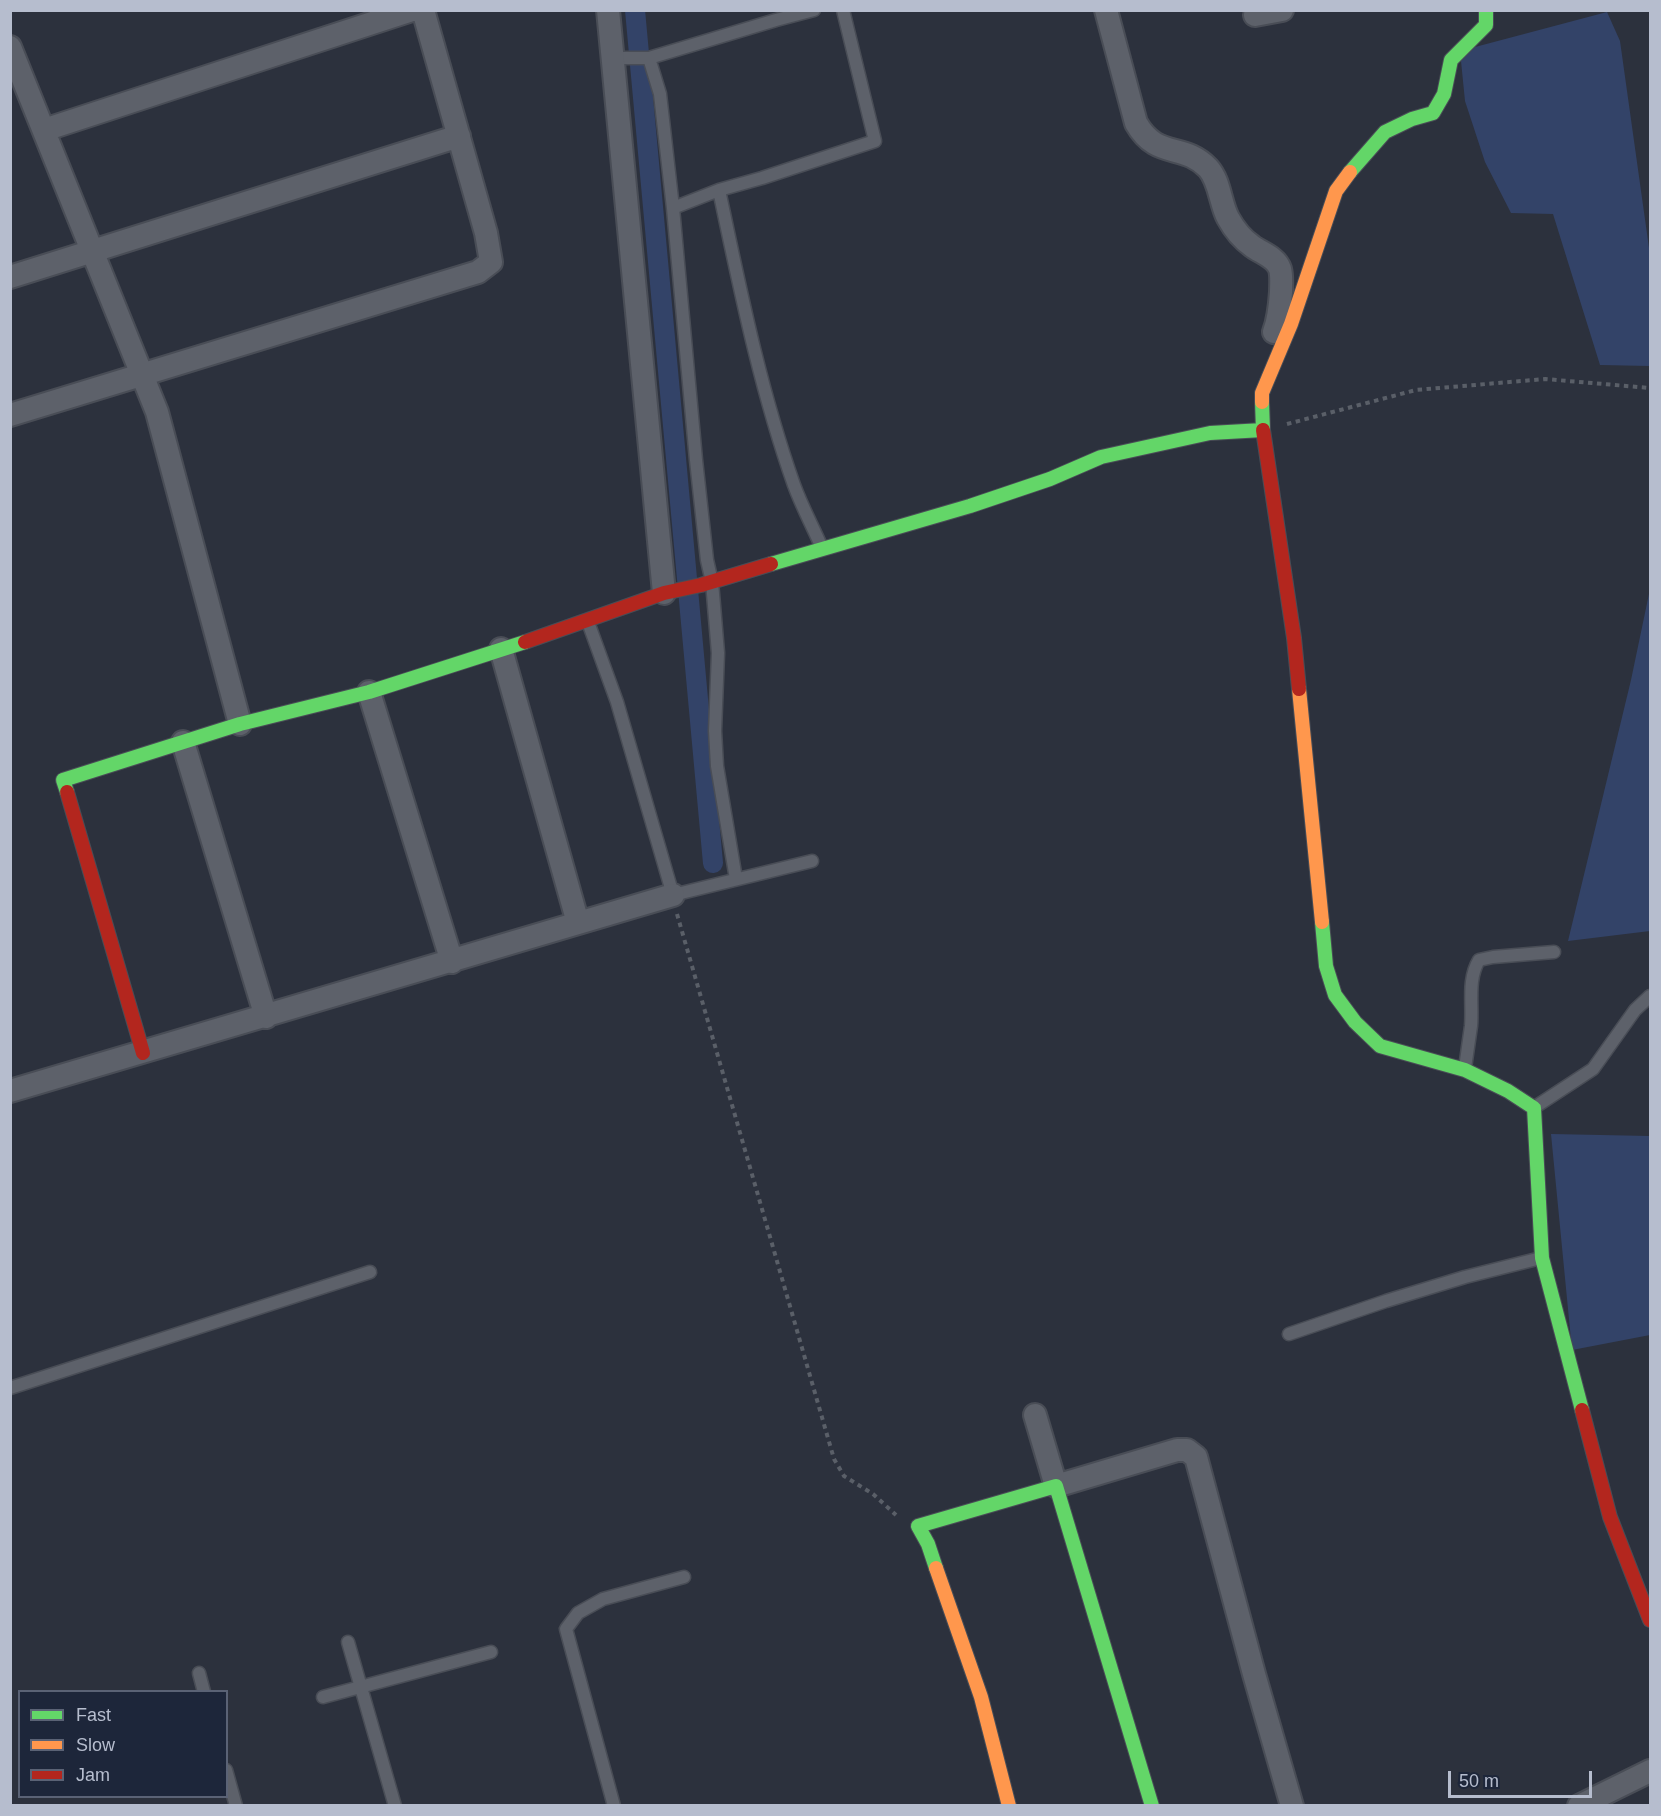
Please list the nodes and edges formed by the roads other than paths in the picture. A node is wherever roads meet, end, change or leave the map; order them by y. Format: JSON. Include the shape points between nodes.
{"nodes":[{"id":1,"x":412,"y":10,"type":"edge"},
{"id":2,"x":423,"y":10,"type":"edge"},
{"id":3,"x":608,"y":10,"type":"edge"},
{"id":4,"x":814,"y":10,"type":"edge"},
{"id":5,"x":843,"y":10,"type":"edge"},
{"id":6,"x":1106,"y":10,"type":"edge"},
{"id":7,"x":1282,"y":10,"type":"edge"},
{"id":8,"x":1486,"y":10,"type":"edge"},
{"id":9,"x":1255,"y":15,"type":"dead end"},
{"id":10,"x":10,"y":47,"type":"edge"},
{"id":11,"x":612,"y":58,"type":"junction"},
{"id":12,"x":649,"y":58,"type":"junction"},
{"id":13,"x":44,"y":130,"type":"junction"},
{"id":14,"x":459,"y":136,"type":"junction"},
{"id":15,"x":719,"y":189,"type":"junction"},
{"id":16,"x":673,"y":208,"type":"junction"},
{"id":17,"x":92,"y":251,"type":"junction"},
{"id":18,"x":10,"y":277,"type":"edge"},
{"id":19,"x":142,"y":375,"type":"junction"},
{"id":20,"x":1262,"y":393,"type":"junction"},
{"id":21,"x":10,"y":416,"type":"edge"},
{"id":22,"x":1263,"y":430,"type":"junction"},
{"id":23,"x":822,"y":549,"type":"junction"},
{"id":24,"x":706,"y":584,"type":"junction"},
{"id":25,"x":664,"y":593,"type":"junction"},
{"id":26,"x":588,"y":621,"type":"junction"},
{"id":27,"x":501,"y":649,"type":"junction"},
{"id":28,"x":369,"y":692,"type":"junction"},
{"id":29,"x":240,"y":724,"type":"junction"},
{"id":30,"x":183,"y":742,"type":"junction"},
{"id":31,"x":812,"y":861,"type":"dead end"},
{"id":32,"x":736,"y":879,"type":"junction"},
{"id":33,"x":673,"y":895,"type":"junction"},
{"id":34,"x":578,"y":923,"type":"junction"},
{"id":35,"x":1554,"y":952,"type":"dead end"},
{"id":36,"x":452,"y":962,"type":"junction"},
{"id":37,"x":1650,"y":996,"type":"edge"},
{"id":38,"x":266,"y":1017,"type":"junction"},
{"id":39,"x":144,"y":1053,"type":"junction"},
{"id":40,"x":1465,"y":1070,"type":"junction"},
{"id":41,"x":10,"y":1091,"type":"edge"},
{"id":42,"x":1534,"y":1108,"type":"junction"},
{"id":43,"x":1542,"y":1258,"type":"junction"},
{"id":44,"x":370,"y":1272,"type":"dead end"},
{"id":45,"x":1289,"y":1334,"type":"dead end"},
{"id":46,"x":10,"y":1388,"type":"edge"},
{"id":47,"x":1035,"y":1415,"type":"dead end"},
{"id":48,"x":1056,"y":1486,"type":"junction"},
{"id":49,"x":684,"y":1577,"type":"dead end"},
{"id":50,"x":1650,"y":1620,"type":"edge"},
{"id":51,"x":348,"y":1642,"type":"dead end"},
{"id":52,"x":491,"y":1652,"type":"dead end"},
{"id":53,"x":199,"y":1673,"type":"dead end"},
{"id":54,"x":361,"y":1687,"type":"junction"},
{"id":55,"x":203,"y":1690,"type":"edge"},
{"id":56,"x":323,"y":1697,"type":"dead end"},
{"id":57,"x":1650,"y":1771,"type":"edge"},
{"id":58,"x":228,"y":1777,"type":"edge"},
{"id":59,"x":236,"y":1806,"type":"edge"},
{"id":60,"x":395,"y":1806,"type":"edge"},
{"id":61,"x":614,"y":1806,"type":"edge"},
{"id":62,"x":1009,"y":1806,"type":"edge"},
{"id":63,"x":1152,"y":1806,"type":"edge"},
{"id":64,"x":1292,"y":1806,"type":"edge"},
{"id":65,"x":1579,"y":1806,"type":"edge"}],
"edges":[{"from":1,"to":13,"type":"street"},
{"from":2,"to":14,"type":"street"},
{"from":3,"to":11,"type":"street"},
{"from":4,"to":12,"type":"lane"},
{"from":5,"to":15,"type":"lane","via":[[875,141]]},
{"from":6,"to":20,"type":"street","via":[[1141,132],[1160,148],[1188,154],[1209,169],[1236,231],[1280,269],[1277,323],[1259,366]]},
{"from":7,"to":9,"type":"street"},
{"from":8,"to":20,"type":"street","via":[[1486,25],[1451,60],[1444,94],[1434,112],[1385,132],[1336,191],[1291,324]]},
{"from":10,"to":13,"type":"street"},
{"from":11,"to":12,"type":"lane"},
{"from":11,"to":25,"type":"street"},
{"from":12,"to":16,"type":"lane","via":[[660,94]]},
{"from":13,"to":17,"type":"street"},
{"from":14,"to":17,"type":"street"},
{"from":14,"to":19,"type":"street","via":[[491,262],[478,272]]},
{"from":15,"to":16,"type":"lane"},
{"from":15,"to":23,"type":"lane","via":[[769,405],[795,486]]},
{"from":16,"to":24,"type":"lane","via":[[707,560]]},
{"from":17,"to":18,"type":"street"},
{"from":17,"to":19,"type":"street"},
{"from":19,"to":21,"type":"street"},
{"from":19,"to":29,"type":"street","via":[[157,412]]},
{"from":20,"to":22,"type":"street"},
{"from":22,"to":23,"type":"street","via":[[1210,433],[1101,457],[970,506]]},
{"from":22,"to":40,"type":"street","via":[[1294,638],[1326,966],[1335,995],[1380,1046]]},
{"from":23,"to":24,"type":"street"},
{"from":24,"to":25,"type":"street"},
{"from":24,"to":32,"type":"lane","via":[[718,653],[717,766]]},
{"from":25,"to":26,"type":"street"},
{"from":26,"to":27,"type":"street"},
{"from":26,"to":33,"type":"lane","via":[[617,702]]},
{"from":27,"to":28,"type":"street"},
{"from":27,"to":34,"type":"street"},
{"from":28,"to":29,"type":"street"},
{"from":28,"to":36,"type":"street"},
{"from":29,"to":30,"type":"street"},
{"from":30,"to":38,"type":"street"},
{"from":30,"to":39,"type":"street","via":[[63,780]]},
{"from":31,"to":32,"type":"lane"},
{"from":32,"to":33,"type":"lane"},
{"from":33,"to":34,"type":"street"},
{"from":34,"to":36,"type":"street"},
{"from":35,"to":40,"type":"lane","via":[[1479,960],[1472,982]]},
{"from":36,"to":38,"type":"street"},
{"from":37,"to":42,"type":"lane","via":[[1635,1010],[1593,1069]]},
{"from":38,"to":39,"type":"street"},
{"from":39,"to":41,"type":"street"},
{"from":40,"to":42,"type":"street"},
{"from":42,"to":43,"type":"street"},
{"from":43,"to":45,"type":"lane","via":[[1465,1277]]},
{"from":43,"to":50,"type":"street","via":[[1610,1517]]},
{"from":44,"to":46,"type":"lane"},
{"from":47,"to":48,"type":"street"},
{"from":48,"to":62,"type":"street","via":[[918,1526],[928,1544],[981,1697]]},
{"from":48,"to":63,"type":"street"},
{"from":48,"to":64,"type":"street","via":[[1177,1450],[1188,1450],[1196,1457]]},
{"from":49,"to":61,"type":"lane","via":[[603,1599],[578,1613],[566,1629]]},
{"from":51,"to":54,"type":"lane"},
{"from":52,"to":54,"type":"lane"},
{"from":53,"to":55,"type":"lane"},
{"from":54,"to":56,"type":"lane"},
{"from":54,"to":60,"type":"lane"},
{"from":57,"to":65,"type":"street"},
{"from":58,"to":59,"type":"lane"}]}
